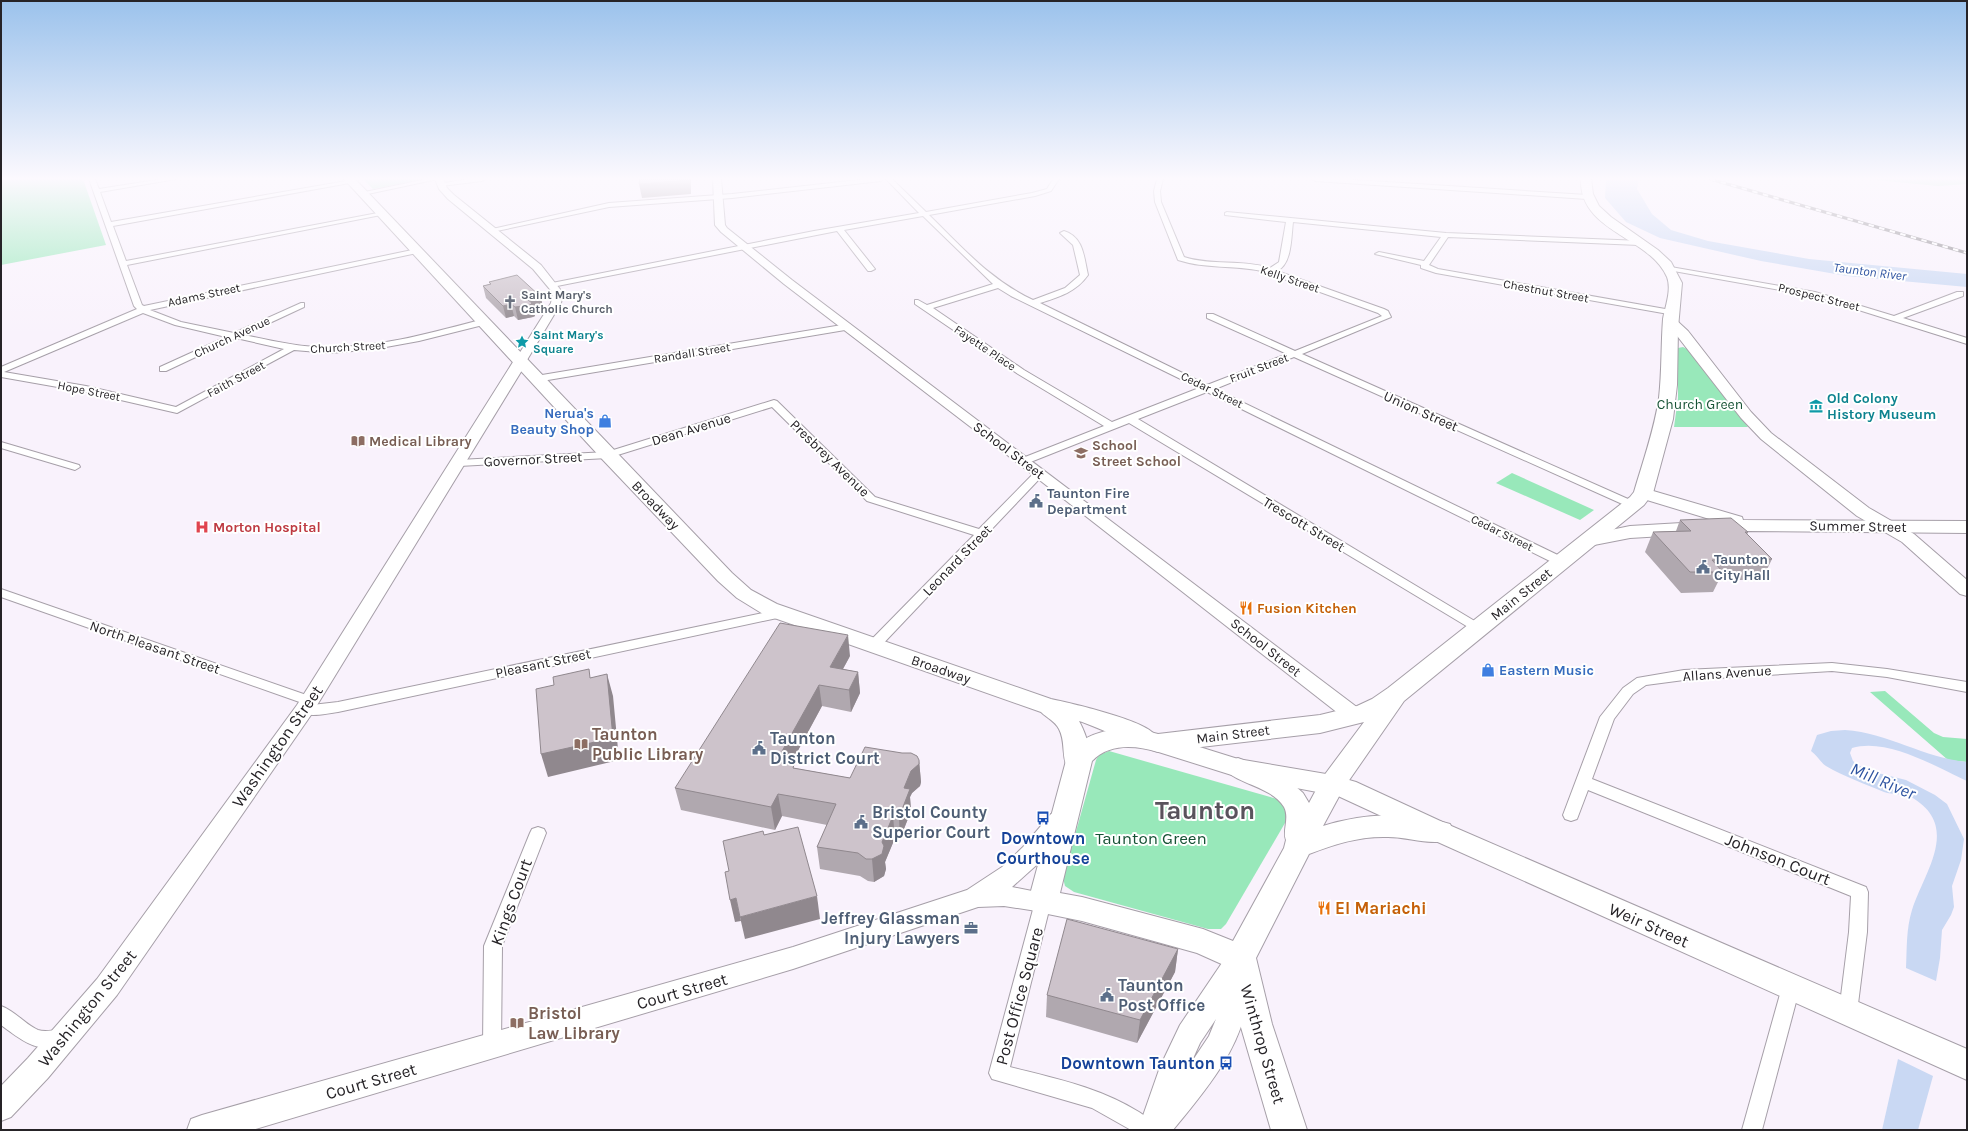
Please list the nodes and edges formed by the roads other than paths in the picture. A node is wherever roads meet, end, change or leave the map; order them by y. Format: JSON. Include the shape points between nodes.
{"nodes":[{"id":1,"x":111,"y":232,"type":"edge"},
{"id":2,"x":291,"y":232,"type":"edge"},
{"id":3,"x":400,"y":232,"type":"edge"},
{"id":4,"x":494,"y":232,"type":"edge"},
{"id":5,"x":727,"y":232,"type":"edge"},
{"id":6,"x":825,"y":232,"type":"edge"},
{"id":7,"x":841,"y":232,"type":"edge"},
{"id":8,"x":944,"y":232,"type":"edge"},
{"id":9,"x":1169,"y":232,"type":"edge"},
{"id":10,"x":1288,"y":232,"type":"edge"},
{"id":11,"x":1410,"y":232,"type":"edge"},
{"id":12,"x":1624,"y":232,"type":"edge"},
{"id":13,"x":1064,"y":233,"type":"dead end"},
{"id":14,"x":1446,"y":235,"type":"junction"},
{"id":15,"x":1639,"y":243,"type":"junction"},
{"id":16,"x":746,"y":247,"type":"junction"},
{"id":17,"x":418,"y":251,"type":"junction"},
{"id":18,"x":1379,"y":254,"type":"dead end"},
{"id":19,"x":123,"y":264,"type":"junction"},
{"id":20,"x":1426,"y":264,"type":"junction"},
{"id":21,"x":1668,"y":268,"type":"junction"},
{"id":22,"x":871,"y":269,"type":"dead end"},
{"id":23,"x":1270,"y":271,"type":"junction"},
{"id":24,"x":552,"y":285,"type":"junction"},
{"id":25,"x":998,"y":285,"type":"junction"},
{"id":26,"x":1960,"y":294,"type":"dead end"},
{"id":27,"x":1033,"y":303,"type":"junction"},
{"id":28,"x":301,"y":305,"type":"dead end"},
{"id":29,"x":143,"y":309,"type":"junction"},
{"id":30,"x":1210,"y":316,"type":"dead end"},
{"id":31,"x":1671,"y":317,"type":"junction"},
{"id":32,"x":1896,"y":318,"type":"junction"},
{"id":33,"x":1382,"y":320,"type":"joint"},
{"id":34,"x":484,"y":322,"type":"junction"},
{"id":35,"x":848,"y":327,"type":"junction"},
{"id":36,"x":235,"y":335,"type":"junction"},
{"id":37,"x":1967,"y":341,"type":"edge"},
{"id":38,"x":294,"y":347,"type":"junction"},
{"id":39,"x":1294,"y":354,"type":"junction"},
{"id":40,"x":520,"y":362,"type":"junction"},
{"id":41,"x":163,"y":369,"type":"dead end"},
{"id":42,"x":1,"y":370,"type":"edge"},
{"id":43,"x":1,"y":374,"type":"edge"},
{"id":44,"x":536,"y":379,"type":"junction"},
{"id":45,"x":1208,"y":388,"type":"junction"},
{"id":46,"x":774,"y":403,"type":"joint"},
{"id":47,"x":177,"y":410,"type":"joint"},
{"id":48,"x":1130,"y":418,"type":"junction"},
{"id":49,"x":1111,"y":426,"type":"junction"},
{"id":50,"x":1,"y":445,"type":"edge"},
{"id":51,"x":608,"y":455,"type":"junction"},
{"id":52,"x":1024,"y":461,"type":"junction"},
{"id":53,"x":459,"y":463,"type":"junction"},
{"id":54,"x":75,"y":467,"type":"dead end"},
{"id":55,"x":1040,"y":473,"type":"junction"},
{"id":56,"x":1638,"y":499,"type":"junction"},
{"id":57,"x":1691,"y":507,"type":"junction"},
{"id":58,"x":1748,"y":525,"type":"junction"},
{"id":59,"x":1888,"y":526,"type":"junction"},
{"id":60,"x":1967,"y":527,"type":"edge"},
{"id":61,"x":1691,"y":528,"type":"junction"},
{"id":62,"x":982,"y":534,"type":"junction"},
{"id":63,"x":1589,"y":540,"type":"junction"},
{"id":64,"x":1562,"y":562,"type":"junction"},
{"id":65,"x":1967,"y":590,"type":"edge"},
{"id":66,"x":1,"y":593,"type":"edge"},
{"id":67,"x":782,"y":613,"type":"junction"},
{"id":68,"x":1478,"y":629,"type":"junction"},
{"id":69,"x":873,"y":646,"type":"junction"},
{"id":70,"x":1967,"y":687,"type":"edge"},
{"id":71,"x":1397,"y":694,"type":"junction"},
{"id":72,"x":307,"y":705,"type":"junction"},
{"id":73,"x":1047,"y":706,"type":"junction"},
{"id":74,"x":1355,"y":716,"type":"junction"},
{"id":75,"x":1151,"y":741,"type":"junction"},
{"id":76,"x":1350,"y":757,"type":"junction"},
{"id":77,"x":1077,"y":763,"type":"junction"},
{"id":78,"x":1238,"y":768,"type":"junction"},
{"id":79,"x":1583,"y":782,"type":"junction"},
{"id":80,"x":1332,"y":784,"type":"junction"},
{"id":81,"x":1067,"y":809,"type":"junction"},
{"id":82,"x":1571,"y":815,"type":"dead end"},
{"id":83,"x":1440,"y":832,"type":"junction"},
{"id":84,"x":538,"y":833,"type":"dead end"},
{"id":85,"x":1297,"y":847,"type":"junction"},
{"id":86,"x":975,"y":898,"type":"junction"},
{"id":87,"x":1043,"y":902,"type":"junction"},
{"id":88,"x":1240,"y":958,"type":"junction"},
{"id":89,"x":1791,"y":987,"type":"junction"},
{"id":90,"x":1848,"y":1012,"type":"junction"},
{"id":91,"x":1,"y":1014,"type":"edge"},
{"id":92,"x":64,"y":1038,"type":"junction"},
{"id":93,"x":492,"y":1046,"type":"junction"},
{"id":94,"x":1967,"y":1065,"type":"edge"},
{"id":95,"x":1,"y":1107,"type":"edge"},
{"id":96,"x":202,"y":1130,"type":"edge"},
{"id":97,"x":1151,"y":1130,"type":"edge"},
{"id":98,"x":1289,"y":1130,"type":"edge"},
{"id":99,"x":1752,"y":1130,"type":"edge"}],
"edges":[{"from":1,"to":19,"type":"street"},
{"from":2,"to":19,"type":"street"},
{"from":3,"to":17,"type":"main road","name":"Broadway"},
{"from":4,"to":24,"type":"street","via":[[537,268]]},
{"from":5,"to":16,"type":"street","name":"School Street"},
{"from":6,"to":16,"type":"street"},
{"from":7,"to":22,"type":"street"},
{"from":8,"to":25,"type":"street","name":"Cedar Street"},
{"from":9,"to":23,"type":"street","name":"Kelly Street","via":[[1182,259],[1251,266]]},
{"from":10,"to":23,"type":"street","via":[[1283,262]]},
{"from":11,"to":14,"type":"street"},
{"from":12,"to":15,"type":"highway"},
{"from":13,"to":27,"type":"street","via":[[1073,237],[1077,243],[1084,275],[1072,288]]},
{"from":14,"to":15,"type":"street"},
{"from":14,"to":20,"type":"street"},
{"from":15,"to":21,"type":"highway"},
{"from":16,"to":24,"type":"street"},
{"from":16,"to":35,"type":"street","name":"School Street"},
{"from":17,"to":29,"type":"street","name":"Adams Street"},
{"from":17,"to":34,"type":"main road","name":"Broadway"},
{"from":18,"to":20,"type":"street"},
{"from":19,"to":29,"type":"street","via":[[137,305]]},
{"from":20,"to":31,"type":"street","name":"Chestnut Street","via":[[1426,268],[1436,271]]},
{"from":21,"to":31,"type":"highway","via":[[1675,281]]},
{"from":21,"to":32,"type":"street","name":"Prospect Street","via":[[1815,294]]},
{"from":23,"to":33,"type":"street","name":"Kelly Street","via":[[1381,311],[1387,316]]},
{"from":24,"to":40,"type":"street","via":[[558,293],[557,302]]},
{"from":25,"to":27,"type":"street","name":"Cedar Street"},
{"from":25,"to":49,"type":"street","name":"Fayette Place","via":[[922,305],[1021,372]]},
{"from":26,"to":32,"type":"street"},
{"from":27,"to":45,"type":"street","name":"Cedar Street"},
{"from":28,"to":36,"type":"street","name":"Church Avenue"},
{"from":29,"to":36,"type":"street","name":"Church Street","via":[[181,324]]},
{"from":29,"to":42,"type":"street","name":"Adams Street"},
{"from":30,"to":39,"type":"street","name":"Union Street"},
{"from":31,"to":56,"type":"highway","via":[[1666,407]]},
{"from":31,"to":59,"type":"main road","via":[[1741,410],[1758,428],[1863,512]]},
{"from":32,"to":37,"type":"street","name":"Prospect Street"},
{"from":33,"to":39,"type":"street","name":"Fruit Street"},
{"from":34,"to":38,"type":"street","name":"Church Street","via":[[379,347],[320,350]]},
{"from":34,"to":40,"type":"main road","name":"Broadway"},
{"from":35,"to":44,"type":"street","name":"Randall Street"},
{"from":35,"to":52,"type":"street","name":"School Street"},
{"from":36,"to":38,"type":"street","name":"Church Street"},
{"from":36,"to":41,"type":"street","name":"Church Avenue"},
{"from":38,"to":47,"type":"street","name":"Faith Street"},
{"from":39,"to":45,"type":"street","name":"Fruit Street"},
{"from":39,"to":56,"type":"street","name":"Union Street"},
{"from":40,"to":44,"type":"main road","name":"Broadway"},
{"from":40,"to":53,"type":"main road","name":"Washington Street"},
{"from":43,"to":47,"type":"street","name":"Hope Street","via":[[86,389]]},
{"from":44,"to":51,"type":"main road","name":"Broadway"},
{"from":45,"to":48,"type":"street","name":"Fruit Street"},
{"from":45,"to":64,"type":"street","name":"Cedar Street"},
{"from":46,"to":51,"type":"street","name":"Dean Avenue"},
{"from":46,"to":62,"type":"street","name":"Presbrey Avenue","via":[[871,499]]},
{"from":48,"to":49,"type":"street","name":"Fruit Street"},
{"from":48,"to":68,"type":"street","name":"Trescott Street"},
{"from":49,"to":52,"type":"street","name":"Fruit Street"},
{"from":50,"to":54,"type":"street"},
{"from":51,"to":53,"type":"street","name":"Governor Street"},
{"from":51,"to":67,"type":"main road","name":"Broadway","via":[[725,577],[744,594]]},
{"from":52,"to":55,"type":"street","name":"School Street"},
{"from":53,"to":72,"type":"main road","name":"Washington Street"},
{"from":55,"to":62,"type":"street","name":"Leonard Street"},
{"from":55,"to":74,"type":"street","name":"School Street"},
{"from":56,"to":57,"type":"main road","name":"Summer Street"},
{"from":56,"to":63,"type":"highway","name":"Main Street"},
{"from":57,"to":58,"type":"main road","name":"Summer Street"},
{"from":57,"to":61,"type":"main road","via":[[1704,519],[1704,523]]},
{"from":58,"to":59,"type":"main road","name":"Summer Street"},
{"from":58,"to":61,"type":"main road","name":"Summer Street"},
{"from":59,"to":60,"type":"main road","name":"Summer Street"},
{"from":59,"to":65,"type":"main road","via":[[1912,541]]},
{"from":61,"to":63,"type":"main road","name":"Summer Street","via":[[1630,532]]},
{"from":62,"to":69,"type":"street","name":"Leonard Street"},
{"from":63,"to":64,"type":"highway","name":"Main Street"},
{"from":64,"to":68,"type":"highway","name":"Main Street"},
{"from":66,"to":72,"type":"street","name":"North Pleasant Street"},
{"from":67,"to":69,"type":"main road","name":"Broadway"},
{"from":67,"to":72,"type":"street","name":"Pleasant Street","via":[[338,707],[322,710]]},
{"from":68,"to":71,"type":"highway","name":"Main Street"},
{"from":69,"to":73,"type":"main road","name":"Broadway"},
{"from":70,"to":79,"type":"street","name":"Allans Avenue","via":[[1887,673],[1832,667],[1647,679],[1628,691],[1606,717]]},
{"from":71,"to":74,"type":"highway","name":"Main Street","via":[[1381,705]]},
{"from":71,"to":76,"type":"highway","name":"Main Street"},
{"from":72,"to":92,"type":"main road","name":"Washington Street","via":[[123,965]]},
{"from":73,"to":75,"type":"main road","name":"Broadway","via":[[1085,714]]},
{"from":73,"to":77,"type":"main road","name":"Broadway","via":[[1060,714],[1072,727]]},
{"from":74,"to":75,"type":"highway","name":"Main Street","via":[[1320,724]]},
{"from":74,"to":76,"type":"highway","via":[[1359,733]]},
{"from":75,"to":77,"type":"highway","via":[[1102,741],[1086,749]]},
{"from":75,"to":78,"type":"main road"},
{"from":76,"to":80,"type":"highway","name":"Main Street"},
{"from":77,"to":81,"type":"highway"},
{"from":78,"to":80,"type":"main road"},
{"from":78,"to":85,"type":"highway","via":[[1270,781],[1297,803],[1302,817]]},
{"from":79,"to":82,"type":"street","name":"Allans Avenue"},
{"from":79,"to":90,"type":"street","name":"Johnson Court","via":[[1860,892]]},
{"from":80,"to":83,"type":"main road","name":"Weir Street"},
{"from":80,"to":85,"type":"highway"},
{"from":81,"to":86,"type":"main road","name":"Court Street","via":[[1026,862]]},
{"from":81,"to":87,"type":"highway"},
{"from":83,"to":85,"type":"highway","via":[[1402,827],[1366,827]]},
{"from":83,"to":89,"type":"main road","name":"Weir Street"},
{"from":84,"to":93,"type":"street","name":"Kings Court","via":[[493,946]]},
{"from":85,"to":88,"type":"highway"},
{"from":86,"to":87,"type":"main road","name":"Court Street","via":[[1004,896]]},
{"from":86,"to":93,"type":"main road","name":"Court Street","via":[[825,949]]},
{"from":87,"to":88,"type":"highway","via":[[1082,909],[1203,942]]},
{"from":87,"to":97,"type":"street","name":"Post Office Square","via":[[998,1073],[1099,1101]]},
{"from":88,"to":97,"type":"main road","via":[[1232,1010],[1220,1043],[1197,1078]]},
{"from":88,"to":98,"type":"highway","name":"Winthrop Street","via":[[1256,1024]]},
{"from":89,"to":90,"type":"main road","name":"Weir Street"},
{"from":89,"to":99,"type":"street"},
{"from":90,"to":94,"type":"main road","name":"Weir Street"},
{"from":91,"to":92,"type":"street","via":[[36,1039]]},
{"from":92,"to":95,"type":"main road","name":"Washington Street"},
{"from":93,"to":96,"type":"main road","name":"Court Street"}]}
